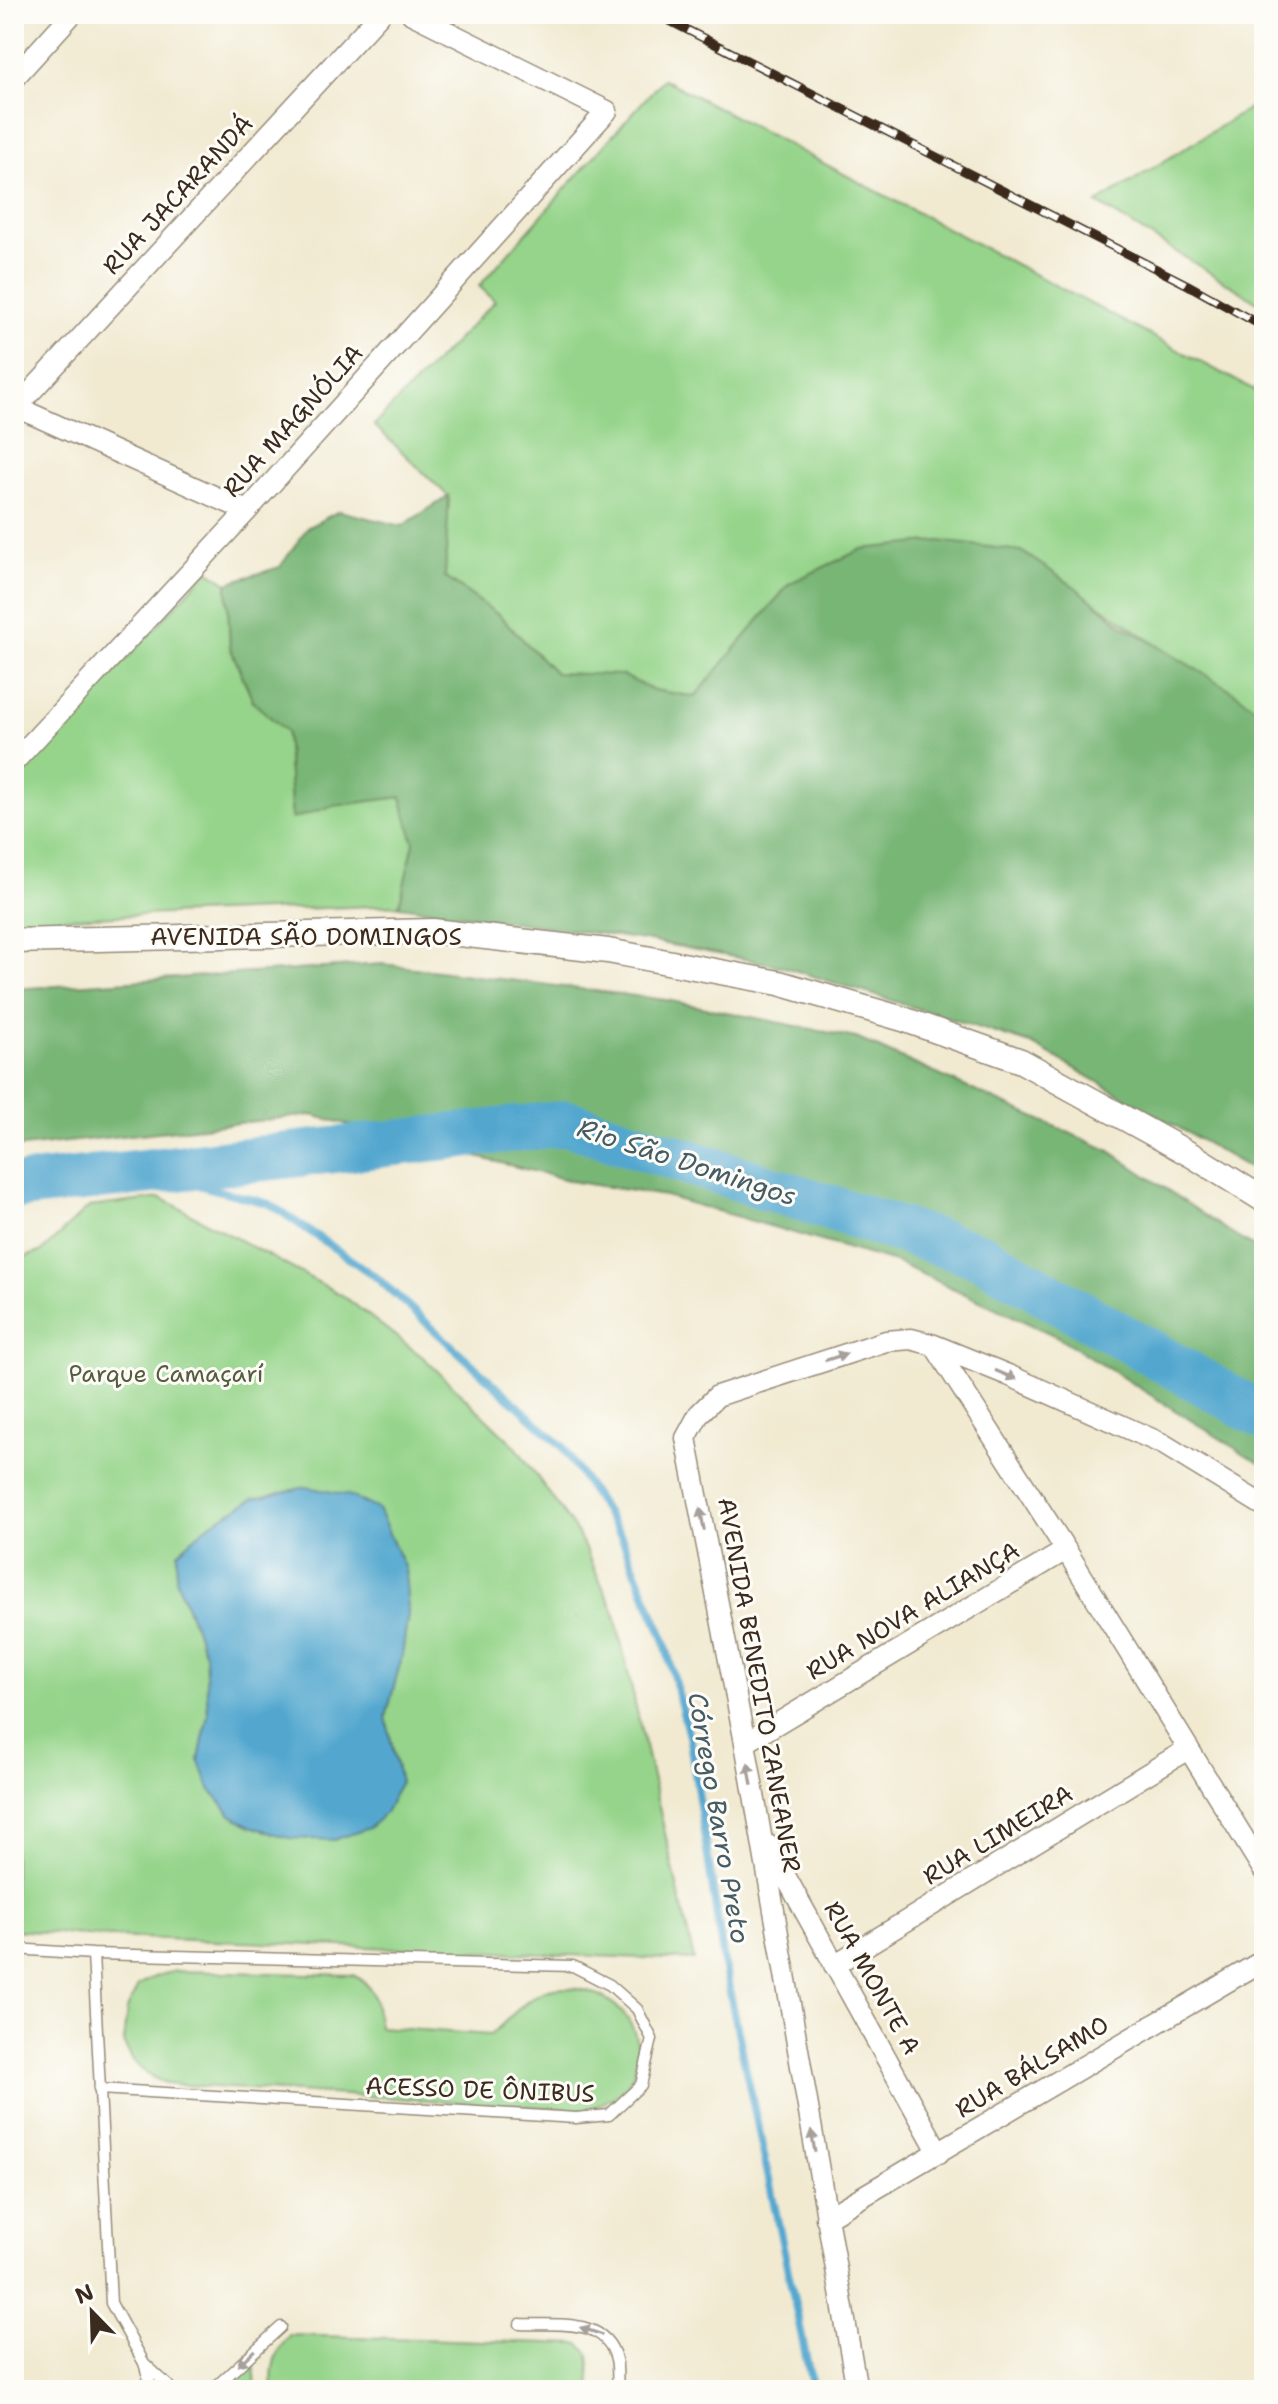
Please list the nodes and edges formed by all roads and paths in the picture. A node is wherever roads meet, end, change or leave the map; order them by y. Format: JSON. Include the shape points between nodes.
{"nodes":[{"id":1,"x":72,"y":14,"type":"edge"},
{"id":2,"x":380,"y":14,"type":"edge"},
{"id":3,"x":412,"y":14,"type":"edge"},
{"id":4,"x":14,"y":78,"type":"edge"},
{"id":5,"x":15,"y":408,"type":"edge"},
{"id":6,"x":247,"y":511,"type":"junction"},
{"id":7,"x":14,"y":762,"type":"edge"},
{"id":8,"x":14,"y":941,"type":"edge"},
{"id":9,"x":1264,"y":1200,"type":"edge"},
{"id":10,"x":934,"y":1345,"type":"junction"},
{"id":11,"x":1264,"y":1506,"type":"edge"},
{"id":12,"x":1066,"y":1550,"type":"junction"},
{"id":13,"x":745,"y":1743,"type":"junction"},
{"id":14,"x":1188,"y":1749,"type":"junction"},
{"id":15,"x":760,"y":1829,"type":"junction"},
{"id":16,"x":1264,"y":1871,"type":"edge"},
{"id":17,"x":14,"y":1949,"type":"edge"},
{"id":18,"x":93,"y":1954,"type":"junction"},
{"id":19,"x":1264,"y":1960,"type":"edge"},
{"id":20,"x":834,"y":1965,"type":"junction"},
{"id":21,"x":99,"y":2089,"type":"junction"},
{"id":22,"x":939,"y":2153,"type":"junction"},
{"id":23,"x":826,"y":2218,"type":"junction"},
{"id":24,"x":520,"y":2324,"type":"dead end"},
{"id":25,"x":281,"y":2327,"type":"dead end"},
{"id":26,"x":144,"y":2363,"type":"junction"},
{"id":27,"x":152,"y":2390,"type":"edge"},
{"id":28,"x":173,"y":2390,"type":"edge"},
{"id":29,"x":212,"y":2390,"type":"edge"},
{"id":30,"x":618,"y":2390,"type":"edge"},
{"id":31,"x":857,"y":2390,"type":"edge"}],
"edges":[{"from":1,"to":4,"type":"street"},
{"from":2,"to":5,"type":"street","name":"RUA JACARANDÁ"},
{"from":3,"to":6,"type":"street","name":"RUA MAGNÓLIA","via":[[607,111]]},
{"from":5,"to":6,"type":"street"},
{"from":6,"to":7,"type":"street","name":"RUA MAGNÓLIA"},
{"from":8,"to":9,"type":"street","name":"AVENIDA SÃO DOMINGOS","via":[[433,931],[608,951],[779,983],[1021,1061]]},
{"from":10,"to":11,"type":"street","one_way":true,"via":[[1163,1444]]},
{"from":10,"to":12,"type":"street"},
{"from":13,"to":10,"type":"street","name":"AVENIDA BENEDITO ZANEANER","one_way":true,"via":[[686,1438],[717,1396],[886,1341],[911,1339]]},
{"from":12,"to":13,"type":"street","name":"RUA NOVA ALIANÇA"},
{"from":12,"to":14,"type":"street"},
{"from":15,"to":13,"type":"street","name":"AVENIDA BENEDITO ZANEANER","one_way":true},
{"from":14,"to":16,"type":"street"},
{"from":14,"to":20,"type":"street","name":"RUA LIMEIRA"},
{"from":15,"to":20,"type":"street","name":"RUA MONTE A"},
{"from":23,"to":15,"type":"street","name":"AVENIDA BENEDITO ZANEANER","one_way":true},
{"from":17,"to":18,"type":"lane","name":"ACESSO DE ÔNIBUS"},
{"from":18,"to":21,"type":"lane"},
{"from":18,"to":21,"type":"lane","name":"ACESSO DE ÔNIBUS","via":[[573,1966],[610,1985],[637,2009],[652,2039],[641,2085],[609,2115],[576,2118]]},
{"from":19,"to":22,"type":"street","name":"RUA BÁLSAMO"},
{"from":20,"to":22,"type":"street","name":"RUA MONTE A"},
{"from":21,"to":26,"type":"lane","via":[[111,2303]]},
{"from":22,"to":23,"type":"street","name":"RUA BÁLSAMO"},
{"from":23,"to":31,"type":"street","name":"AVENIDA BENEDITO ZANEANER"},
{"from":30,"to":24,"type":"lane","one_way":true,"via":[[616,2360],[607,2338],[592,2328]]},
{"from":25,"to":29,"type":"lane","one_way":true},
{"from":26,"to":27,"type":"lane"},
{"from":26,"to":28,"type":"lane"}]}
